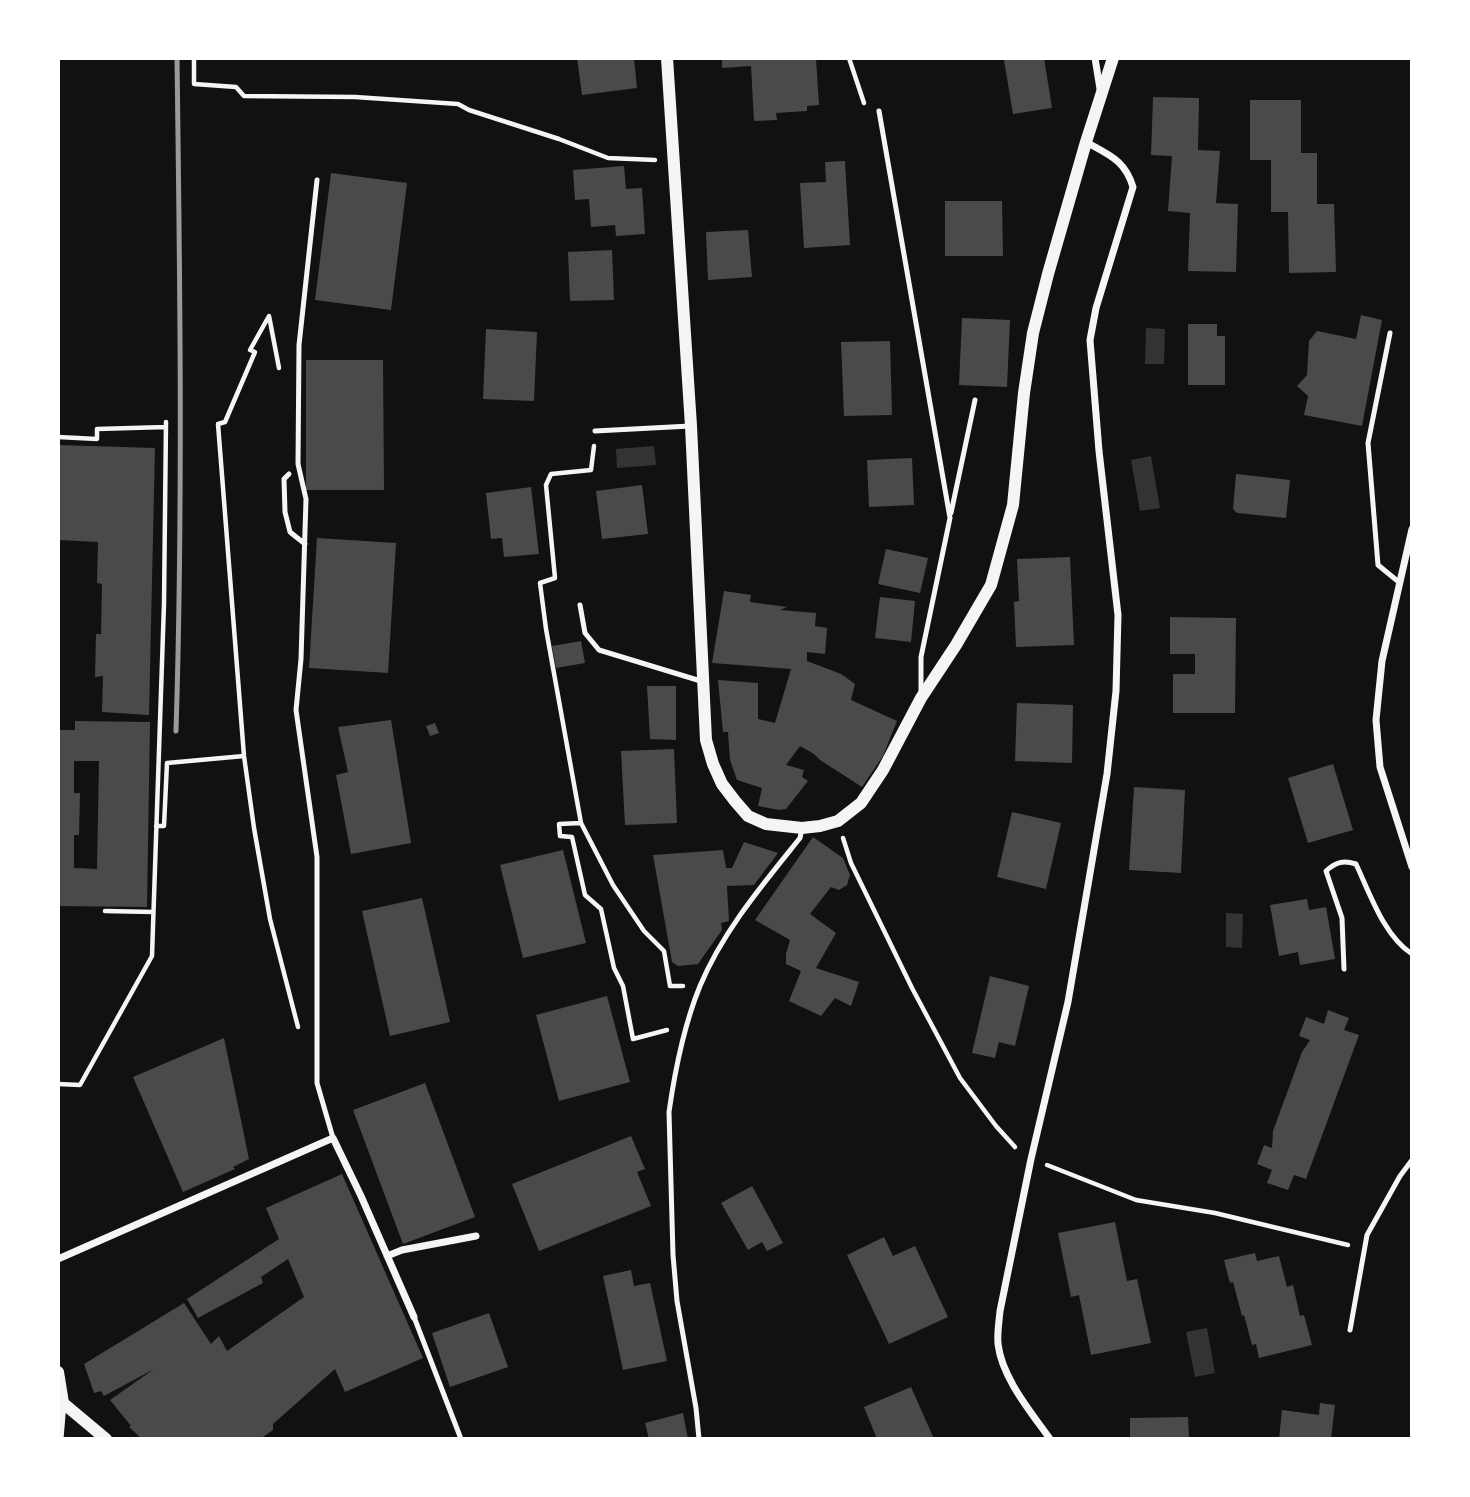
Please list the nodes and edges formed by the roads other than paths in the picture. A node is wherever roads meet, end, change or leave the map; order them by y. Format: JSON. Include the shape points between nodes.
{"nodes":[{"id":1,"x":667,"y":58,"type":"edge"},
{"id":2,"x":1095,"y":58,"type":"edge"},
{"id":3,"x":1113,"y":58,"type":"edge"},
{"id":4,"x":1101,"y":93,"type":"junction"},
{"id":5,"x":879,"y":111,"type":"road end"},
{"id":6,"x":1086,"y":142,"type":"junction"},
{"id":7,"x":317,"y":180,"type":"dead end"},
{"id":8,"x":1390,"y":333,"type":"dead end"},
{"id":9,"x":975,"y":400,"type":"dead end"},
{"id":10,"x":691,"y":426,"type":"junction"},
{"id":11,"x":595,"y":431,"type":"road end"},
{"id":12,"x":289,"y":474,"type":"dead end"},
{"id":13,"x":950,"y":518,"type":"junction"},
{"id":14,"x":1412,"y":528,"type":"edge"},
{"id":15,"x":305,"y":544,"type":"junction"},
{"id":16,"x":1400,"y":583,"type":"junction"},
{"id":17,"x":580,"y":605,"type":"dead end"},
{"id":18,"x":704,"y":682,"type":"junction"},
{"id":19,"x":922,"y":698,"type":"junction"},
{"id":20,"x":802,"y":828,"type":"junction"},
{"id":21,"x":1412,"y":867,"type":"edge"},
{"id":22,"x":1412,"y":954,"type":"edge"},
{"id":23,"x":1344,"y":969,"type":"dead end"},
{"id":24,"x":333,"y":1138,"type":"junction"},
{"id":25,"x":1412,"y":1160,"type":"edge"},
{"id":26,"x":476,"y":1237,"type":"dead end"},
{"id":27,"x":387,"y":1256,"type":"junction"},
{"id":28,"x":58,"y":1259,"type":"edge"},
{"id":29,"x":414,"y":1317,"type":"joint"},
{"id":30,"x":1350,"y":1329,"type":"dead end"},
{"id":31,"x":58,"y":1372,"type":"edge"},
{"id":32,"x":63,"y":1404,"type":"junction"},
{"id":33,"x":60,"y":1439,"type":"edge"},
{"id":34,"x":106,"y":1439,"type":"edge"},
{"id":35,"x":461,"y":1439,"type":"edge"},
{"id":36,"x":699,"y":1439,"type":"edge"},
{"id":37,"x":1050,"y":1439,"type":"edge"}],
"edges":[{"from":1,"to":10,"type":"street"},
{"from":2,"to":4,"type":"street"},
{"from":3,"to":4,"type":"street"},
{"from":4,"to":6,"type":"street"},
{"from":5,"to":13,"type":"lane"},
{"from":6,"to":19,"type":"street","via":[[1033,333],[1013,505],[991,585]]},
{"from":6,"to":37,"type":"street","via":[[1116,159],[1133,187],[1090,340],[1118,615],[1116,691],[1107,774],[1068,1002],[1031,1158],[1000,1311],[998,1345],[1020,1398]]},
{"from":7,"to":15,"type":"lane","via":[[299,345],[298,464],[306,499]]},
{"from":8,"to":16,"type":"lane","via":[[1368,443],[1378,565]]},
{"from":9,"to":13,"type":"lane"},
{"from":10,"to":11,"type":"lane"},
{"from":10,"to":18,"type":"street"},
{"from":12,"to":15,"type":"lane","via":[[284,479],[285,512],[290,532]]},
{"from":13,"to":19,"type":"lane","via":[[921,657]]},
{"from":14,"to":16,"type":"street"},
{"from":15,"to":24,"type":"lane","via":[[296,710],[317,857],[317,1083]]},
{"from":16,"to":21,"type":"street","via":[[1382,661],[1376,720],[1380,767]]},
{"from":17,"to":18,"type":"lane","via":[[585,634],[599,650]]},
{"from":18,"to":20,"type":"street","via":[[706,740],[722,784],[748,816],[766,824]]},
{"from":19,"to":20,"type":"street","via":[[861,803],[838,821]]},
{"from":20,"to":36,"type":"lane","via":[[800,838],[740,917],[701,985],[672,1090],[673,1255]]},
{"from":22,"to":23,"type":"lane","via":[[1388,929],[1356,864],[1334,863],[1326,871],[1342,918]]},
{"from":24,"to":27,"type":"street"},
{"from":24,"to":28,"type":"street"},
{"from":25,"to":30,"type":"lane","via":[[1367,1235]]},
{"from":26,"to":27,"type":"street"},
{"from":27,"to":29,"type":"street"},
{"from":29,"to":35,"type":"lane"},
{"from":31,"to":32,"type":"street"},
{"from":32,"to":33,"type":"street"},
{"from":32,"to":34,"type":"street"}]}
